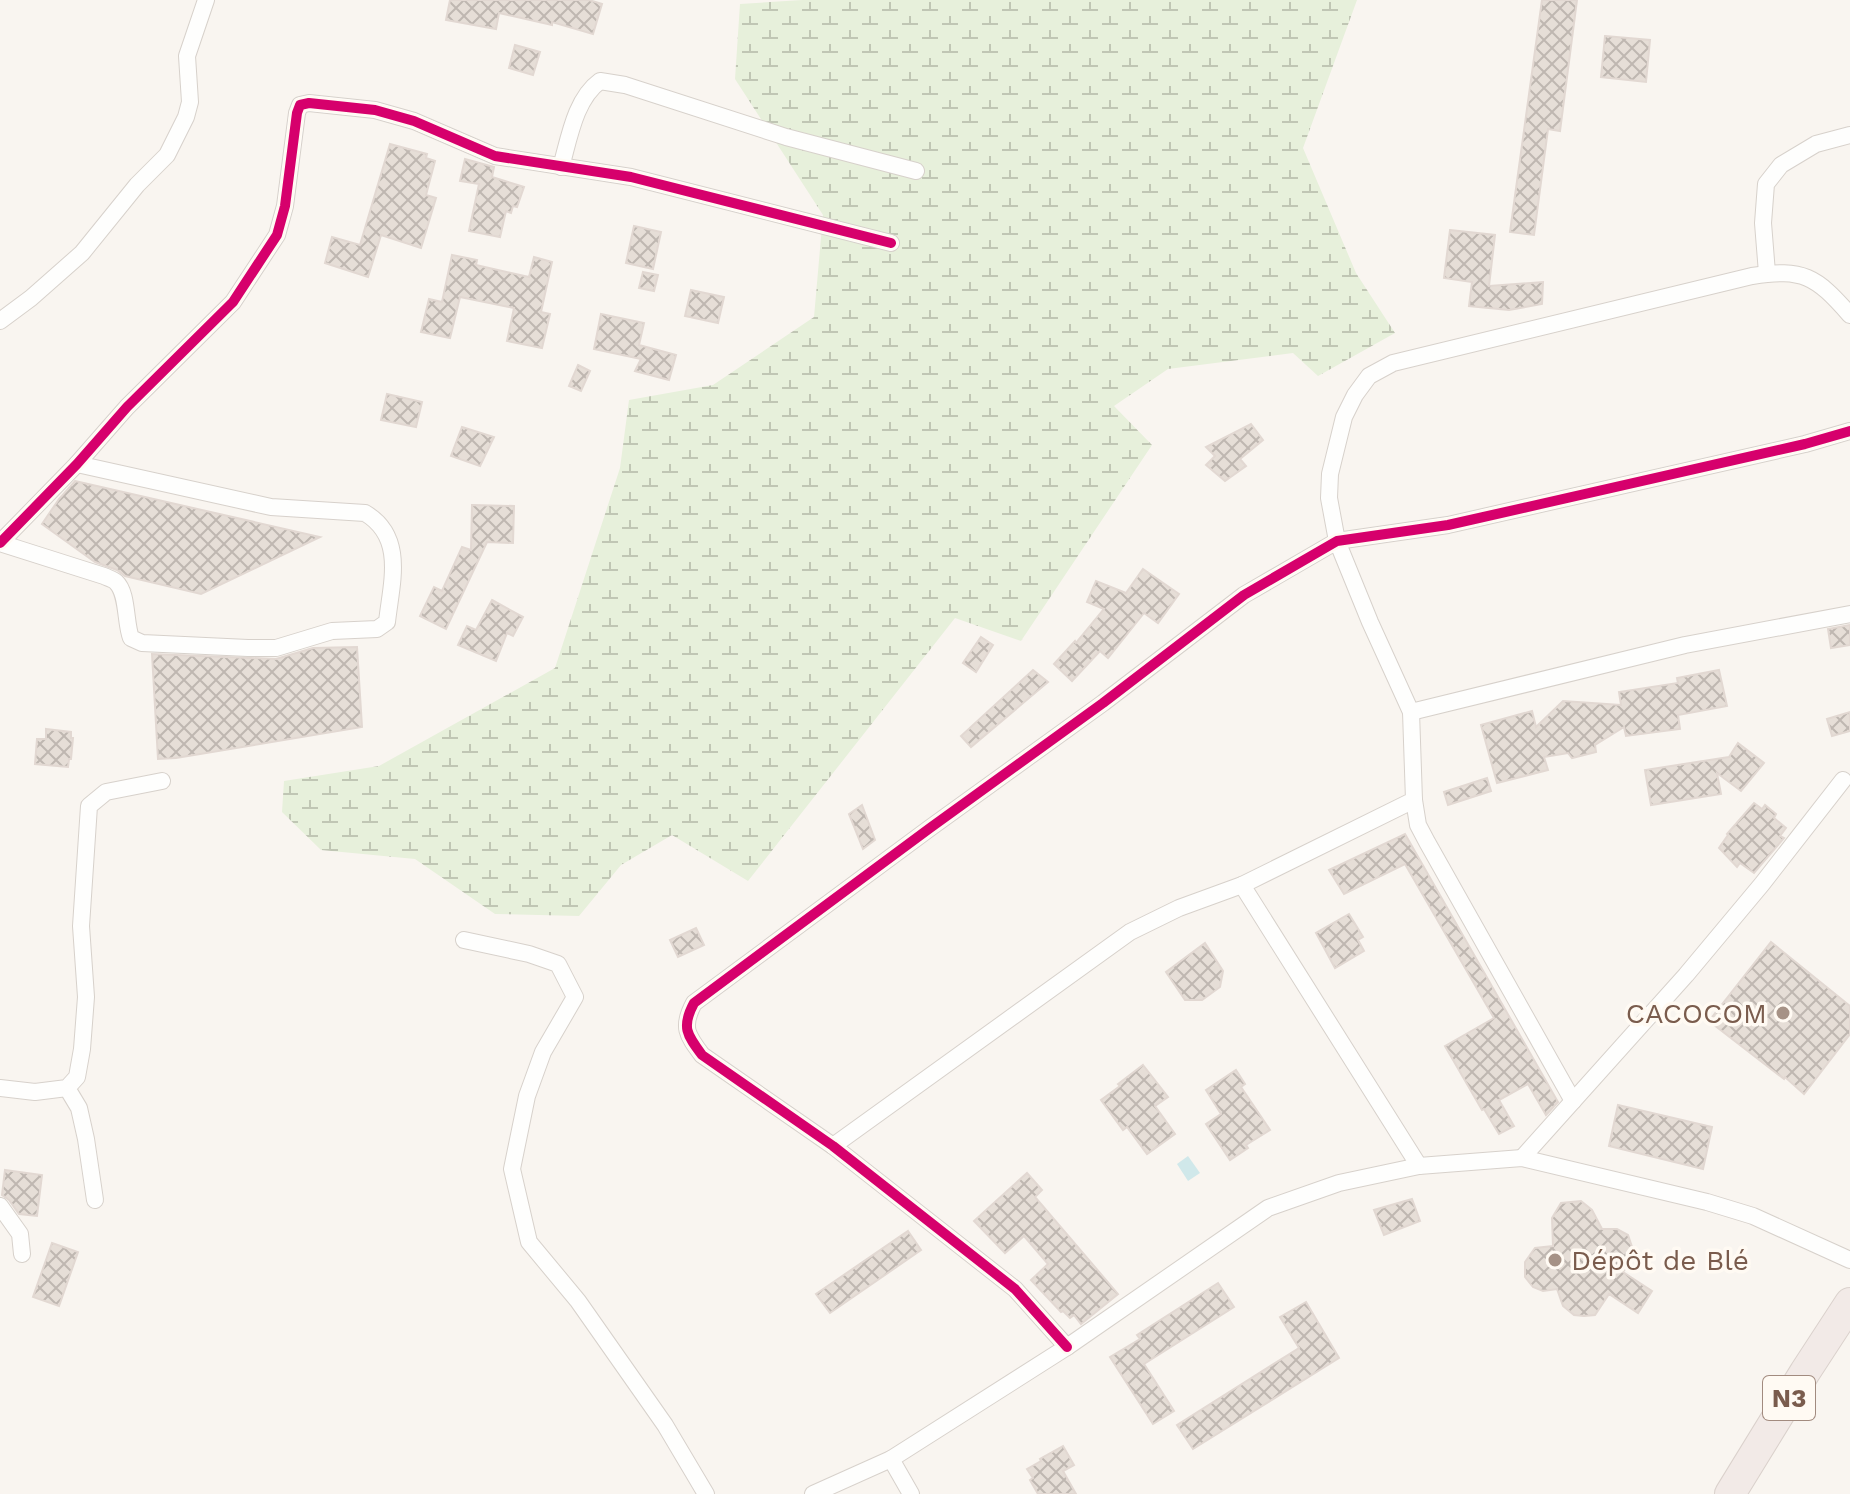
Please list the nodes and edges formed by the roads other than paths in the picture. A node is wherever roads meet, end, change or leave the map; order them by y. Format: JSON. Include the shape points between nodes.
{"nodes":[{"id":1,"x":206,"y":0,"type":"edge"},
{"id":2,"x":1850,"y":135,"type":"edge"},
{"id":3,"x":561,"y":167,"type":"junction"},
{"id":4,"x":916,"y":171,"type":"dead end"},
{"id":5,"x":891,"y":243,"type":"dead end"},
{"id":6,"x":1767,"y":273,"type":"junction"},
{"id":7,"x":1844,"y":297,"type":"edge"},
{"id":8,"x":1850,"y":315,"type":"edge"},
{"id":9,"x":0,"y":321,"type":"edge"},
{"id":10,"x":1850,"y":431,"type":"edge"},
{"id":11,"x":77,"y":464,"type":"junction"},
{"id":12,"x":1337,"y":541,"type":"junction"},
{"id":13,"x":0,"y":543,"type":"edge"},
{"id":14,"x":1850,"y":614,"type":"edge"},
{"id":15,"x":1411,"y":712,"type":"junction"},
{"id":16,"x":1843,"y":780,"type":"dead end"},
{"id":17,"x":162,"y":781,"type":"dead end"},
{"id":18,"x":1414,"y":800,"type":"junction"},
{"id":19,"x":1242,"y":885,"type":"junction"},
{"id":20,"x":464,"y":940,"type":"dead end"},
{"id":21,"x":0,"y":1088,"type":"edge"},
{"id":22,"x":67,"y":1088,"type":"junction"},
{"id":23,"x":1573,"y":1101,"type":"junction"},
{"id":24,"x":833,"y":1146,"type":"junction"},
{"id":25,"x":1522,"y":1158,"type":"junction"},
{"id":26,"x":1419,"y":1166,"type":"junction"},
{"id":27,"x":95,"y":1200,"type":"dead end"},
{"id":28,"x":0,"y":1206,"type":"edge"},
{"id":29,"x":22,"y":1254,"type":"dead end"},
{"id":30,"x":1850,"y":1260,"type":"edge"},
{"id":31,"x":1850,"y":1303,"type":"edge"},
{"id":32,"x":1067,"y":1347,"type":"junction"},
{"id":33,"x":891,"y":1459,"type":"junction"},
{"id":34,"x":706,"y":1494,"type":"edge"},
{"id":35,"x":813,"y":1494,"type":"edge"},
{"id":36,"x":911,"y":1494,"type":"edge"},
{"id":37,"x":1730,"y":1494,"type":"edge"}],
"edges":[{"from":1,"to":9,"type":"street","via":[[187,56],[190,102],[167,155],[82,253]]},
{"from":2,"to":6,"type":"street","via":[[1816,144],[1781,165],[1766,184]]},
{"from":3,"to":4,"type":"street","via":[[576,115],[590,88],[600,81]]},
{"from":3,"to":5,"type":"street","via":[[631,177]]},
{"from":3,"to":11,"type":"street","via":[[495,156],[375,110],[300,105],[277,235],[233,302]]},
{"from":6,"to":7,"type":"street","via":[[1802,274]]},
{"from":6,"to":12,"type":"street","via":[[1393,363],[1369,376],[1344,417],[1330,474]]},
{"from":7,"to":8,"type":"street"},
{"from":10,"to":12,"type":"street","via":[[1448,525]]},
{"from":11,"to":13,"type":"street"},
{"from":11,"to":13,"type":"street","via":[[271,507],[365,513],[389,537],[393,562],[387,622],[377,629],[332,631],[276,648],[142,643],[127,629],[116,582]]},
{"from":12,"to":15,"type":"street"},
{"from":12,"to":24,"type":"street","via":[[1244,595],[694,1003],[686,1019],[688,1037],[702,1055]]},
{"from":14,"to":15,"type":"street","via":[[1685,645]]},
{"from":15,"to":18,"type":"street"},
{"from":16,"to":23,"type":"street","via":[[1686,975]]},
{"from":17,"to":22,"type":"street","via":[[106,792],[89,806],[81,926],[86,997],[82,1049],[77,1077]]},
{"from":18,"to":19,"type":"street"},
{"from":18,"to":23,"type":"street","via":[[1418,825]]},
{"from":19,"to":24,"type":"street","via":[[1130,932]]},
{"from":19,"to":26,"type":"street"},
{"from":20,"to":34,"type":"street","via":[[558,964],[575,997],[543,1052],[527,1096],[512,1169],[529,1242],[596,1325]]},
{"from":21,"to":22,"type":"street"},
{"from":22,"to":27,"type":"street","via":[[79,1108]]},
{"from":23,"to":25,"type":"street"},
{"from":24,"to":32,"type":"street","via":[[1015,1289]]},
{"from":25,"to":26,"type":"street"},
{"from":25,"to":30,"type":"street","via":[[1753,1216]]},
{"from":26,"to":32,"type":"street","via":[[1339,1183],[1268,1208]]},
{"from":28,"to":29,"type":"street","via":[[20,1234]]},
{"from":31,"to":37,"type":"highway","number":"N3"},
{"from":32,"to":33,"type":"street"},
{"from":33,"to":35,"type":"street"},
{"from":33,"to":36,"type":"street"}]}
